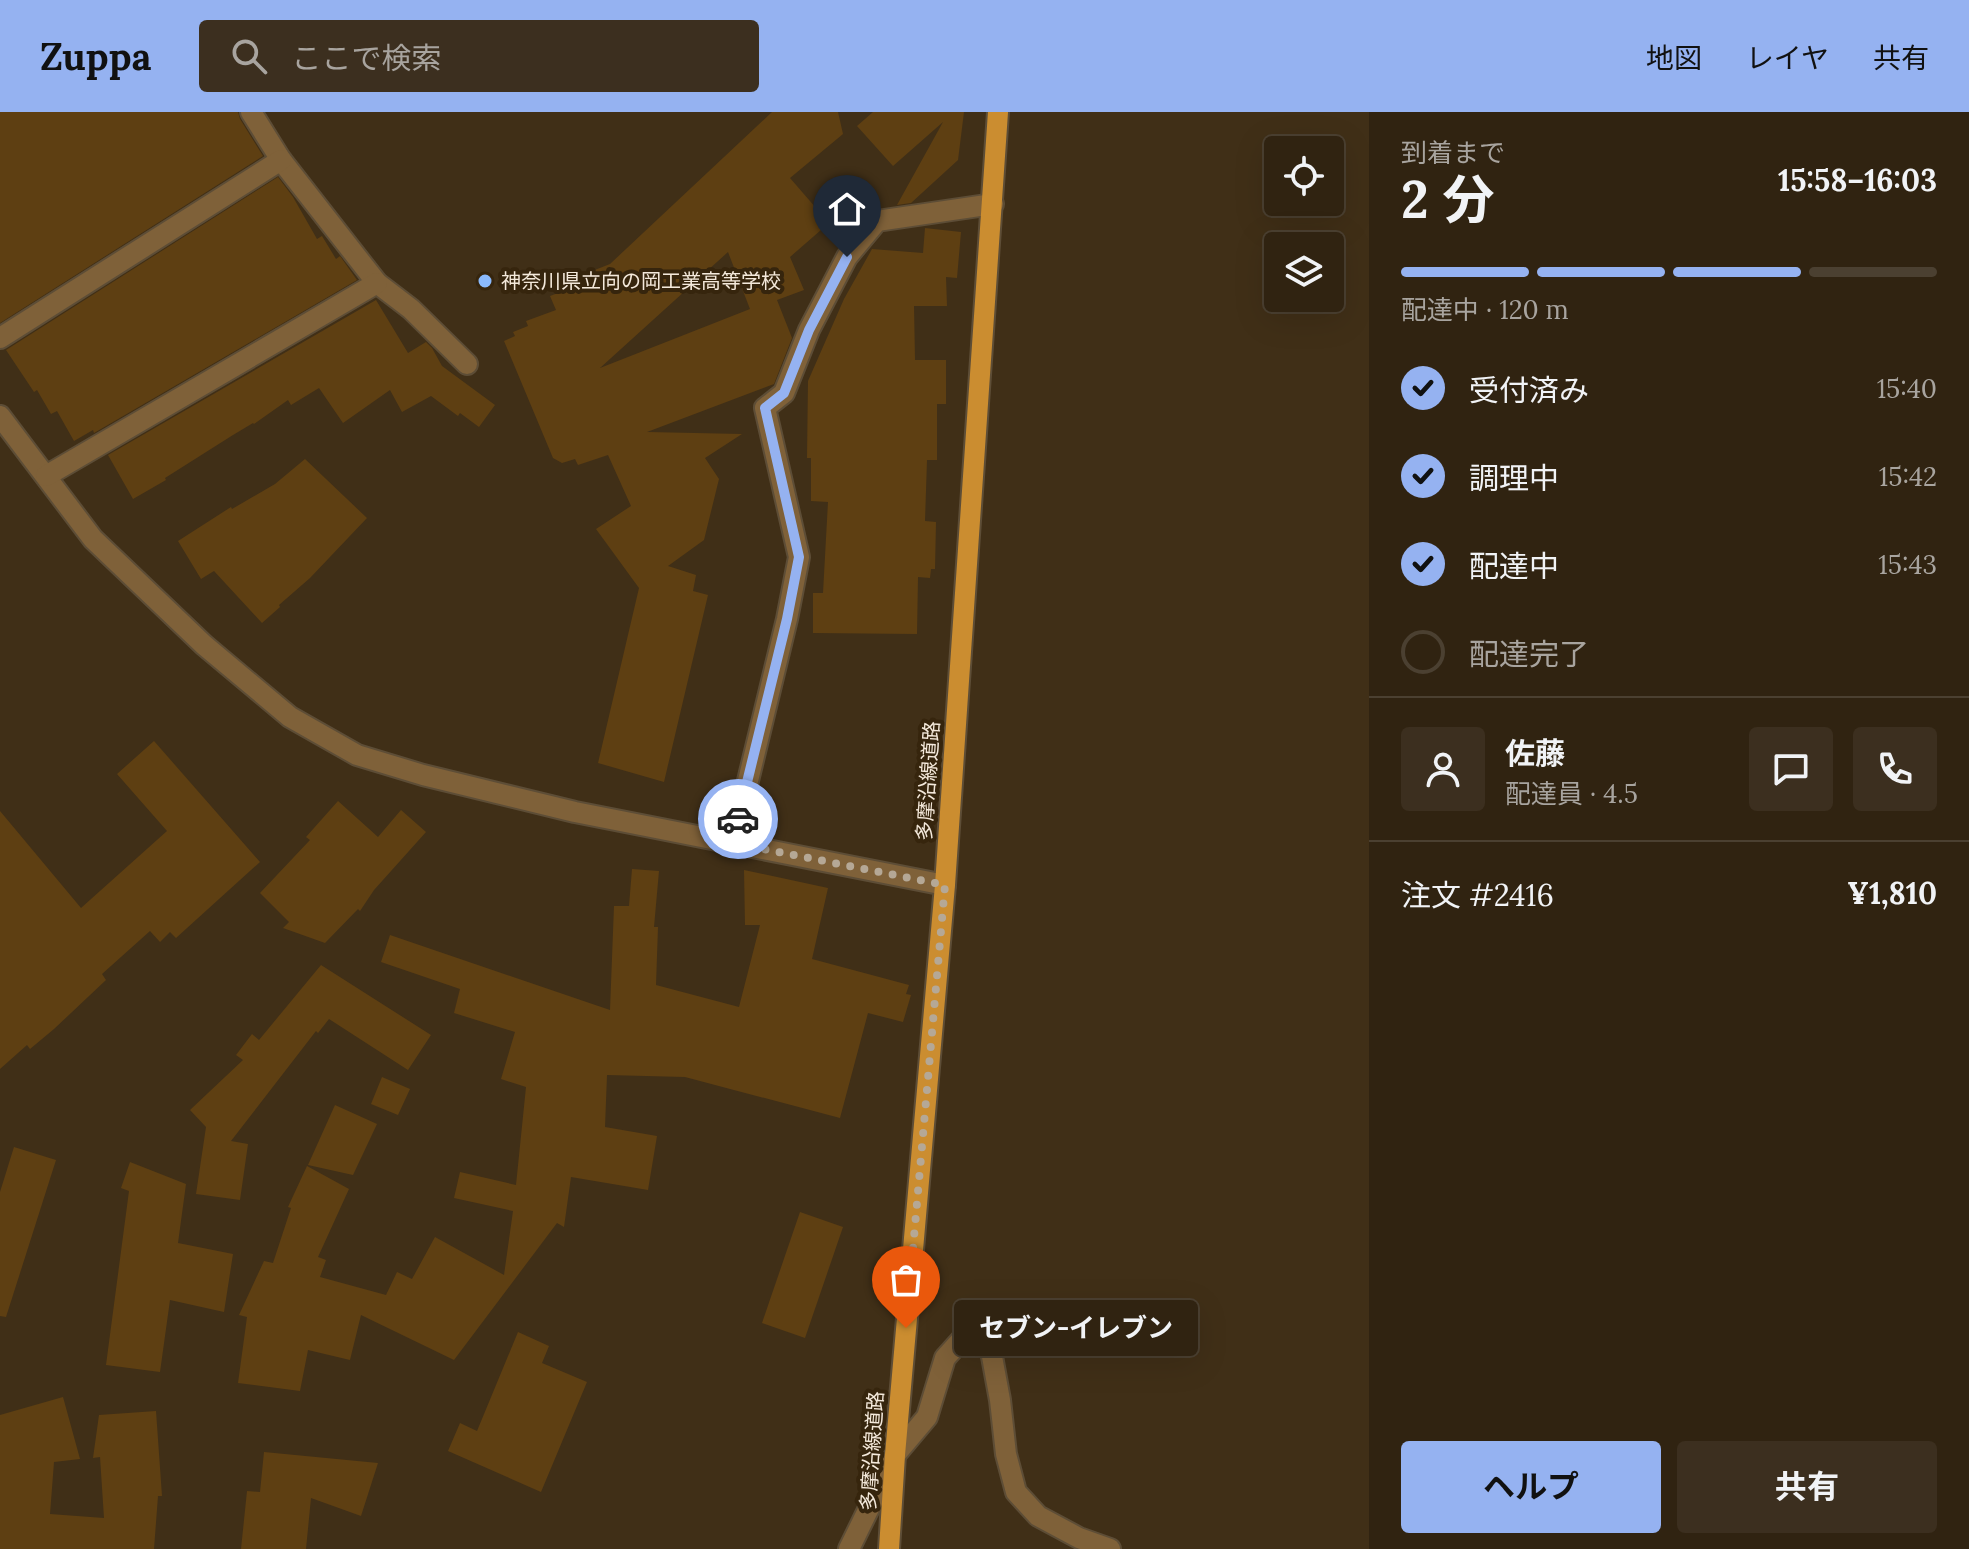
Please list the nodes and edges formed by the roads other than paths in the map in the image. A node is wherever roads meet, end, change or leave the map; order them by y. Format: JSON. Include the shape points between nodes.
{"nodes":[{"id":1,"x":251,"y":112,"type":"edge"},
{"id":2,"x":998,"y":112,"type":"edge"},
{"id":3,"x":281,"y":160,"type":"junction"},
{"id":4,"x":993,"y":204,"type":"junction"},
{"id":5,"x":377,"y":283,"type":"junction"},
{"id":6,"x":0,"y":338,"type":"edge"},
{"id":7,"x":467,"y":364,"type":"dead end"},
{"id":8,"x":0,"y":416,"type":"edge"},
{"id":9,"x":46,"y":476,"type":"junction"},
{"id":10,"x":733,"y":843,"type":"junction"},
{"id":11,"x":945,"y":885,"type":"junction"},
{"id":12,"x":895,"y":1455,"type":"junction"},
{"id":13,"x":849,"y":1549,"type":"edge"},
{"id":14,"x":889,"y":1549,"type":"edge"},
{"id":15,"x":1110,"y":1549,"type":"edge"}],
"edges":[{"from":1,"to":3,"type":"street"},
{"from":2,"to":4,"type":"main road","name":"多摩沿線道路"},
{"from":3,"to":5,"type":"street"},
{"from":3,"to":6,"type":"street"},
{"from":4,"to":10,"type":"street","via":[[877,221],[847,257],[784,393],[765,408],[799,557]]},
{"from":4,"to":11,"type":"main road","name":"多摩沿線道路"},
{"from":5,"to":7,"type":"street"},
{"from":5,"to":9,"type":"street"},
{"from":8,"to":9,"type":"street"},
{"from":9,"to":10,"type":"street","via":[[93,539],[204,645],[290,717],[357,755],[491,793]]},
{"from":10,"to":11,"type":"street"},
{"from":11,"to":12,"type":"main road","name":"多摩沿線道路"},
{"from":12,"to":13,"type":"street"},
{"from":12,"to":14,"type":"main road","name":"多摩沿線道路"},
{"from":12,"to":15,"type":"street","via":[[927,1417],[945,1358],[963,1338],[972,1336],[991,1351],[1016,1492],[1038,1516]]}]}
